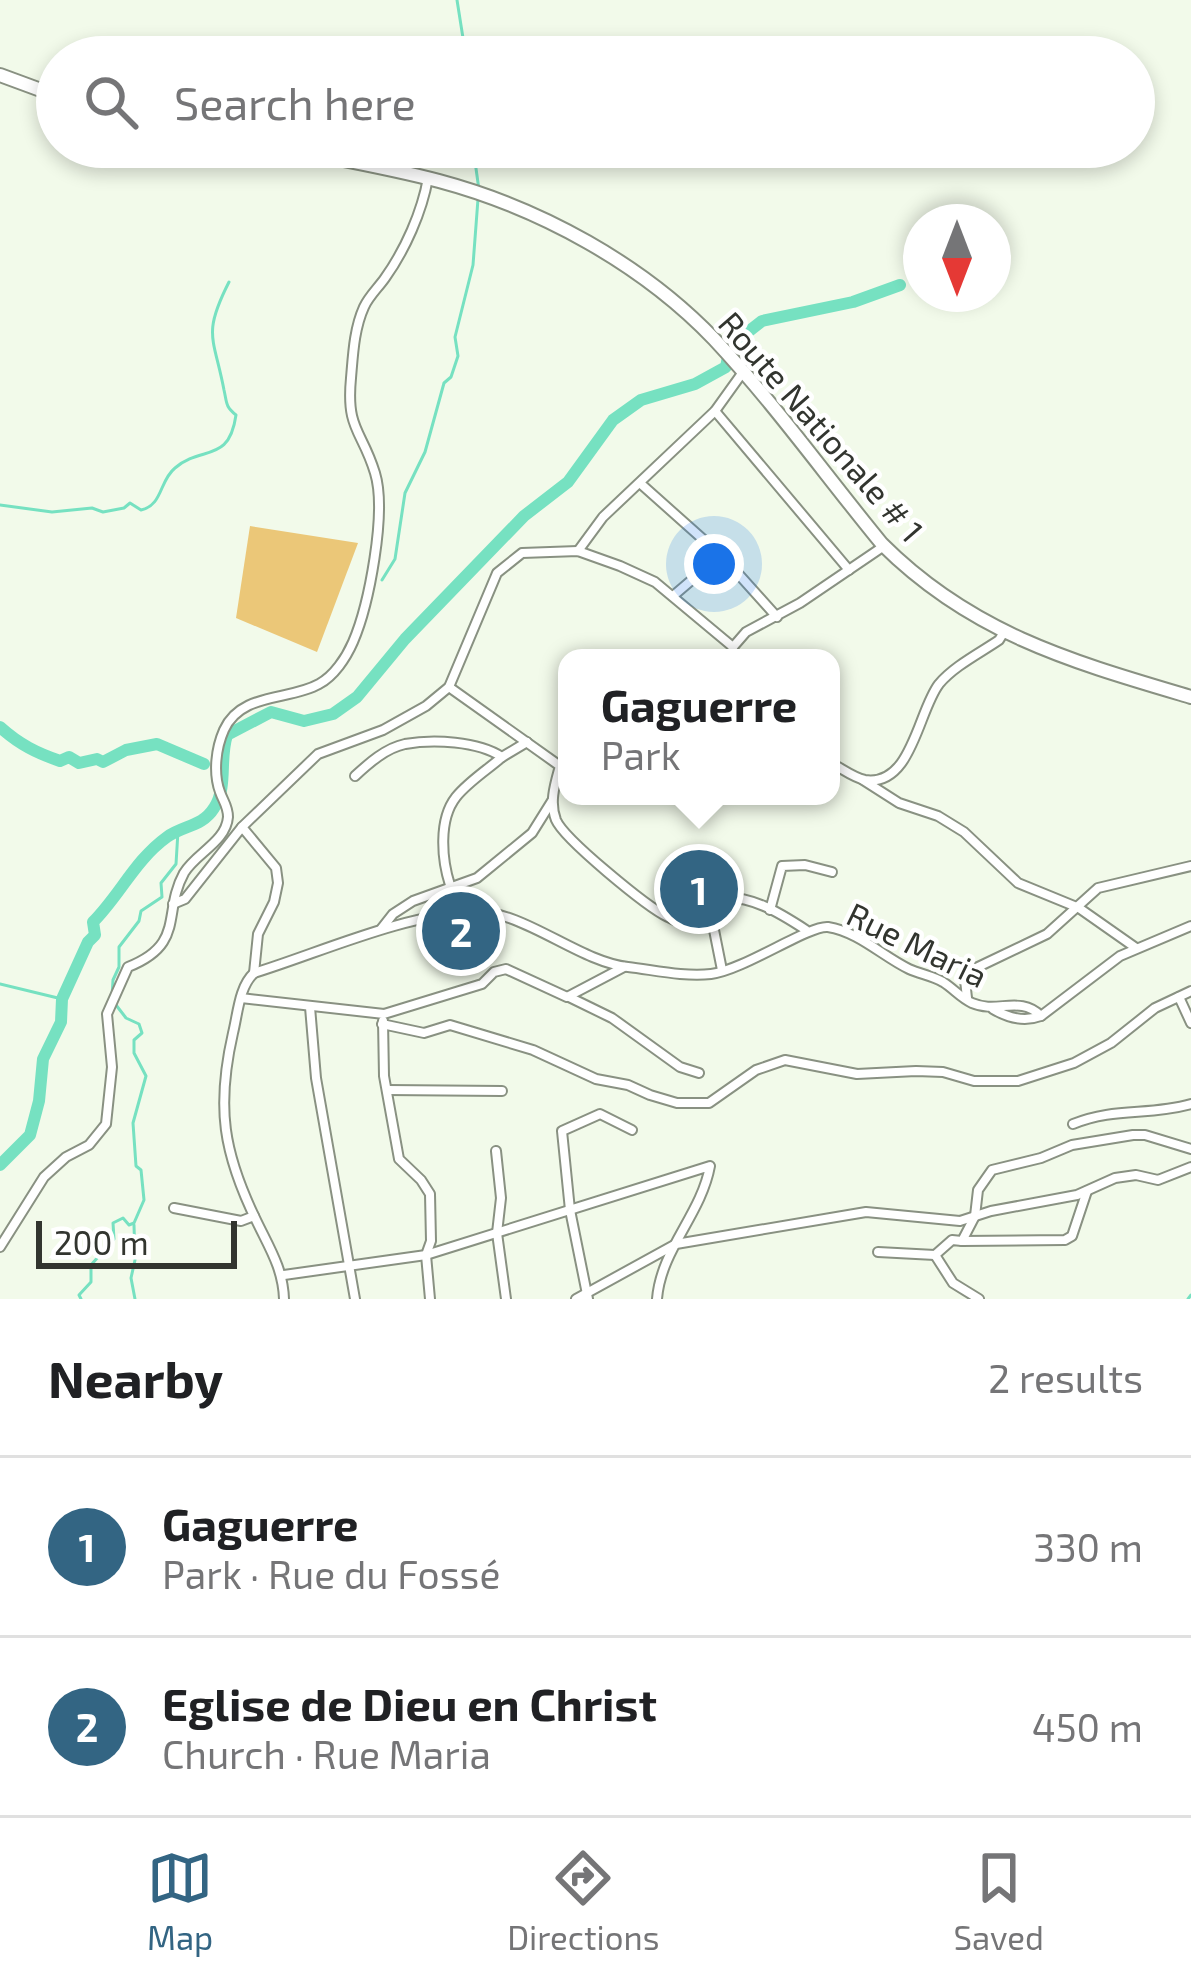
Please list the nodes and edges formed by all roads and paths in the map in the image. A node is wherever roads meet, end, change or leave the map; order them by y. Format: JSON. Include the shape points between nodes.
{"nodes":[{"id":1,"x":0,"y":75,"type":"edge"},
{"id":2,"x":36,"y":89,"type":"edge"},
{"id":3,"x":380,"y":168,"type":"edge"},
{"id":4,"x":428,"y":178,"type":"junction"},
{"id":5,"x":742,"y":372,"type":"junction"},
{"id":6,"x":715,"y":411,"type":"junction"},
{"id":7,"x":641,"y":484,"type":"junction"},
{"id":8,"x":884,"y":546,"type":"junction"},
{"id":9,"x":578,"y":551,"type":"junction"},
{"id":10,"x":721,"y":555,"type":"junction"},
{"id":11,"x":849,"y":570,"type":"junction"},
{"id":12,"x":673,"y":596,"type":"junction"},
{"id":13,"x":777,"y":616,"type":"junction"},
{"id":14,"x":1004,"y":632,"type":"junction"},
{"id":15,"x":729,"y":649,"type":"edge"},
{"id":16,"x":734,"y":649,"type":"edge"},
{"id":17,"x":449,"y":687,"type":"junction"},
{"id":18,"x":1191,"y":697,"type":"edge"},
{"id":19,"x":526,"y":742,"type":"junction"},
{"id":20,"x":502,"y":757,"type":"junction"},
{"id":21,"x":558,"y":763,"type":"edge"},
{"id":22,"x":840,"y":768,"type":"edge"},
{"id":23,"x":355,"y":776,"type":"dead end"},
{"id":24,"x":863,"y":780,"type":"junction"},
{"id":25,"x":558,"y":783,"type":"edge"},
{"id":26,"x":553,"y":800,"type":"junction"},
{"id":27,"x":242,"y":827,"type":"junction"},
{"id":28,"x":1191,"y":866,"type":"edge"},
{"id":29,"x":832,"y":872,"type":"dead end"},
{"id":30,"x":450,"y":885,"type":"junction"},
{"id":31,"x":173,"y":904,"type":"junction"},
{"id":32,"x":1079,"y":908,"type":"junction"},
{"id":33,"x":770,"y":910,"type":"junction"},
{"id":34,"x":713,"y":926,"type":"junction"},
{"id":35,"x":1191,"y":926,"type":"edge"},
{"id":36,"x":806,"y":930,"type":"junction"},
{"id":37,"x":380,"y":931,"type":"junction"},
{"id":38,"x":1136,"y":948,"type":"junction"},
{"id":39,"x":624,"y":967,"type":"junction"},
{"id":40,"x":722,"y":970,"type":"junction"},
{"id":41,"x":254,"y":973,"type":"junction"},
{"id":42,"x":1191,"y":991,"type":"edge"},
{"id":43,"x":1179,"y":996,"type":"junction"},
{"id":44,"x":567,"y":997,"type":"junction"},
{"id":45,"x":241,"y":998,"type":"junction"},
{"id":46,"x":967,"y":998,"type":"junction"},
{"id":47,"x":310,"y":1006,"type":"junction"},
{"id":48,"x":383,"y":1019,"type":"junction"},
{"id":49,"x":1191,"y":1023,"type":"edge"},
{"id":50,"x":699,"y":1073,"type":"dead end"},
{"id":51,"x":387,"y":1090,"type":"junction"},
{"id":52,"x":502,"y":1091,"type":"dead end"},
{"id":53,"x":1191,"y":1104,"type":"edge"},
{"id":54,"x":1073,"y":1124,"type":"dead end"},
{"id":55,"x":632,"y":1130,"type":"dead end"},
{"id":56,"x":1191,"y":1149,"type":"edge"},
{"id":57,"x":496,"y":1151,"type":"dead end"},
{"id":58,"x":1191,"y":1167,"type":"edge"},
{"id":59,"x":1088,"y":1191,"type":"junction"},
{"id":60,"x":174,"y":1208,"type":"dead end"},
{"id":61,"x":570,"y":1210,"type":"junction"},
{"id":62,"x":254,"y":1216,"type":"junction"},
{"id":63,"x":975,"y":1216,"type":"junction"},
{"id":64,"x":955,"y":1221,"type":"junction"},
{"id":65,"x":497,"y":1233,"type":"junction"},
{"id":66,"x":957,"y":1240,"type":"junction"},
{"id":67,"x":676,"y":1244,"type":"junction"},
{"id":68,"x":0,"y":1247,"type":"edge"},
{"id":69,"x":878,"y":1252,"type":"dead end"},
{"id":70,"x":426,"y":1255,"type":"junction"},
{"id":71,"x":935,"y":1255,"type":"junction"},
{"id":72,"x":352,"y":1266,"type":"junction"},
{"id":73,"x":284,"y":1275,"type":"junction"},
{"id":74,"x":588,"y":1295,"type":"edge"},
{"id":75,"x":281,"y":1298,"type":"edge"},
{"id":76,"x":356,"y":1299,"type":"edge"},
{"id":77,"x":430,"y":1299,"type":"edge"},
{"id":78,"x":506,"y":1299,"type":"edge"},
{"id":79,"x":576,"y":1299,"type":"edge"},
{"id":80,"x":657,"y":1299,"type":"edge"},
{"id":81,"x":979,"y":1299,"type":"edge"}],
"edges":[{"from":1,"to":2,"type":"main road"},
{"from":3,"to":4,"type":"main road","name":"Route Nationale # 1"},
{"from":4,"to":5,"type":"main road","name":"Route Nationale # 1","via":[[528,213],[630,269]]},
{"from":4,"to":31,"type":"street","via":[[420,210],[355,338],[349,408],[378,497],[358,629],[320,684],[233,716],[214,769],[228,821],[187,869]]},
{"from":5,"to":6,"type":"street"},
{"from":5,"to":8,"type":"main road","name":"Route Nationale # 1"},
{"from":6,"to":7,"type":"street"},
{"from":6,"to":11,"type":"street"},
{"from":7,"to":9,"type":"street"},
{"from":7,"to":10,"type":"street"},
{"from":8,"to":11,"type":"street"},
{"from":8,"to":14,"type":"main road","name":"Route Nationale # 1"},
{"from":9,"to":12,"type":"street"},
{"from":9,"to":17,"type":"street","via":[[522,553],[497,573]]},
{"from":10,"to":12,"type":"street"},
{"from":10,"to":13,"type":"street"},
{"from":11,"to":13,"type":"street"},
{"from":12,"to":15,"type":"street"},
{"from":13,"to":16,"type":"street","via":[[746,632]]},
{"from":14,"to":18,"type":"main road","name":"Route Nationale # 1","via":[[1068,661]]},
{"from":14,"to":24,"type":"street","via":[[943,679],[897,769]]},
{"from":17,"to":19,"type":"street"},
{"from":17,"to":27,"type":"street","via":[[383,730],[318,754]]},
{"from":19,"to":20,"type":"street"},
{"from":19,"to":21,"type":"street"},
{"from":20,"to":23,"type":"street","via":[[460,744],[402,744]]},
{"from":20,"to":30,"type":"street","via":[[448,811],[443,863]]},
{"from":22,"to":24,"type":"street"},
{"from":24,"to":32,"type":"street","via":[[964,832],[1018,883]]},
{"from":25,"to":26,"type":"street"},
{"from":26,"to":30,"type":"street","via":[[532,833],[477,878]]},
{"from":26,"to":34,"type":"street","via":[[556,822],[589,858],[670,919]]},
{"from":27,"to":31,"type":"street"},
{"from":27,"to":41,"type":"street","via":[[276,868],[278,884],[258,934]]},
{"from":28,"to":32,"type":"street","via":[[1098,888]]},
{"from":29,"to":33,"type":"street","via":[[782,866]]},
{"from":30,"to":37,"type":"street","via":[[393,914]]},
{"from":31,"to":68,"type":"street","via":[[175,921],[163,942],[128,967],[107,1014],[106,1124],[44,1177]]},
{"from":32,"to":38,"type":"street"},
{"from":32,"to":46,"type":"street","via":[[1047,934],[978,967],[965,980]]},
{"from":33,"to":34,"type":"street","via":[[718,898]]},
{"from":33,"to":36,"type":"street"},
{"from":34,"to":40,"type":"street"},
{"from":35,"to":38,"type":"street"},
{"from":36,"to":40,"type":"street","name":"Rue Maria"},
{"from":36,"to":46,"type":"street","name":"Rue Maria","via":[[839,930]]},
{"from":37,"to":39,"type":"street","name":"Rue Maria","via":[[488,912]]},
{"from":37,"to":41,"type":"street","name":"Rue Maria"},
{"from":38,"to":46,"type":"street","name":"Rue Maria","via":[[1031,1019]]},
{"from":39,"to":40,"type":"street","name":"Rue Maria"},
{"from":39,"to":44,"type":"street"},
{"from":41,"to":45,"type":"street"},
{"from":42,"to":43,"type":"street"},
{"from":43,"to":48,"type":"street","via":[[1093,1053],[1018,1081],[857,1074],[785,1060],[709,1103],[650,1096],[450,1025],[424,1033]]},
{"from":43,"to":49,"type":"street"},
{"from":44,"to":48,"type":"street","via":[[506,969]]},
{"from":44,"to":50,"type":"street"},
{"from":45,"to":47,"type":"street"},
{"from":45,"to":62,"type":"street","via":[[224,1074],[224,1138]]},
{"from":47,"to":48,"type":"street"},
{"from":47,"to":72,"type":"street","via":[[335,1199]]},
{"from":48,"to":51,"type":"street"},
{"from":51,"to":52,"type":"street"},
{"from":51,"to":70,"type":"street","via":[[399,1159],[430,1194]]},
{"from":53,"to":54,"type":"street","via":[[1112,1111]]},
{"from":55,"to":61,"type":"street","via":[[600,1114],[562,1131]]},
{"from":56,"to":63,"type":"street","via":[[1144,1135],[1072,1145],[992,1170],[978,1190]]},
{"from":57,"to":65,"type":"street"},
{"from":58,"to":59,"type":"street","via":[[1158,1180],[1126,1175]]},
{"from":59,"to":63,"type":"street"},
{"from":59,"to":66,"type":"street","via":[[1066,1240]]},
{"from":60,"to":62,"type":"street","via":[[241,1221]]},
{"from":61,"to":65,"type":"street"},
{"from":61,"to":67,"type":"street","via":[[710,1166],[705,1193]]},
{"from":61,"to":74,"type":"street"},
{"from":62,"to":73,"type":"street"},
{"from":63,"to":64,"type":"street"},
{"from":63,"to":66,"type":"street"},
{"from":64,"to":66,"type":"street"},
{"from":64,"to":67,"type":"street","via":[[866,1212]]},
{"from":65,"to":70,"type":"street"},
{"from":65,"to":78,"type":"street"},
{"from":66,"to":71,"type":"street"},
{"from":67,"to":74,"type":"street"},
{"from":67,"to":80,"type":"street"},
{"from":69,"to":71,"type":"street"},
{"from":70,"to":72,"type":"street"},
{"from":70,"to":77,"type":"street"},
{"from":71,"to":81,"type":"street","via":[[953,1283]]},
{"from":72,"to":73,"type":"street"},
{"from":72,"to":76,"type":"street"},
{"from":73,"to":75,"type":"street"},
{"from":74,"to":79,"type":"street"}]}
